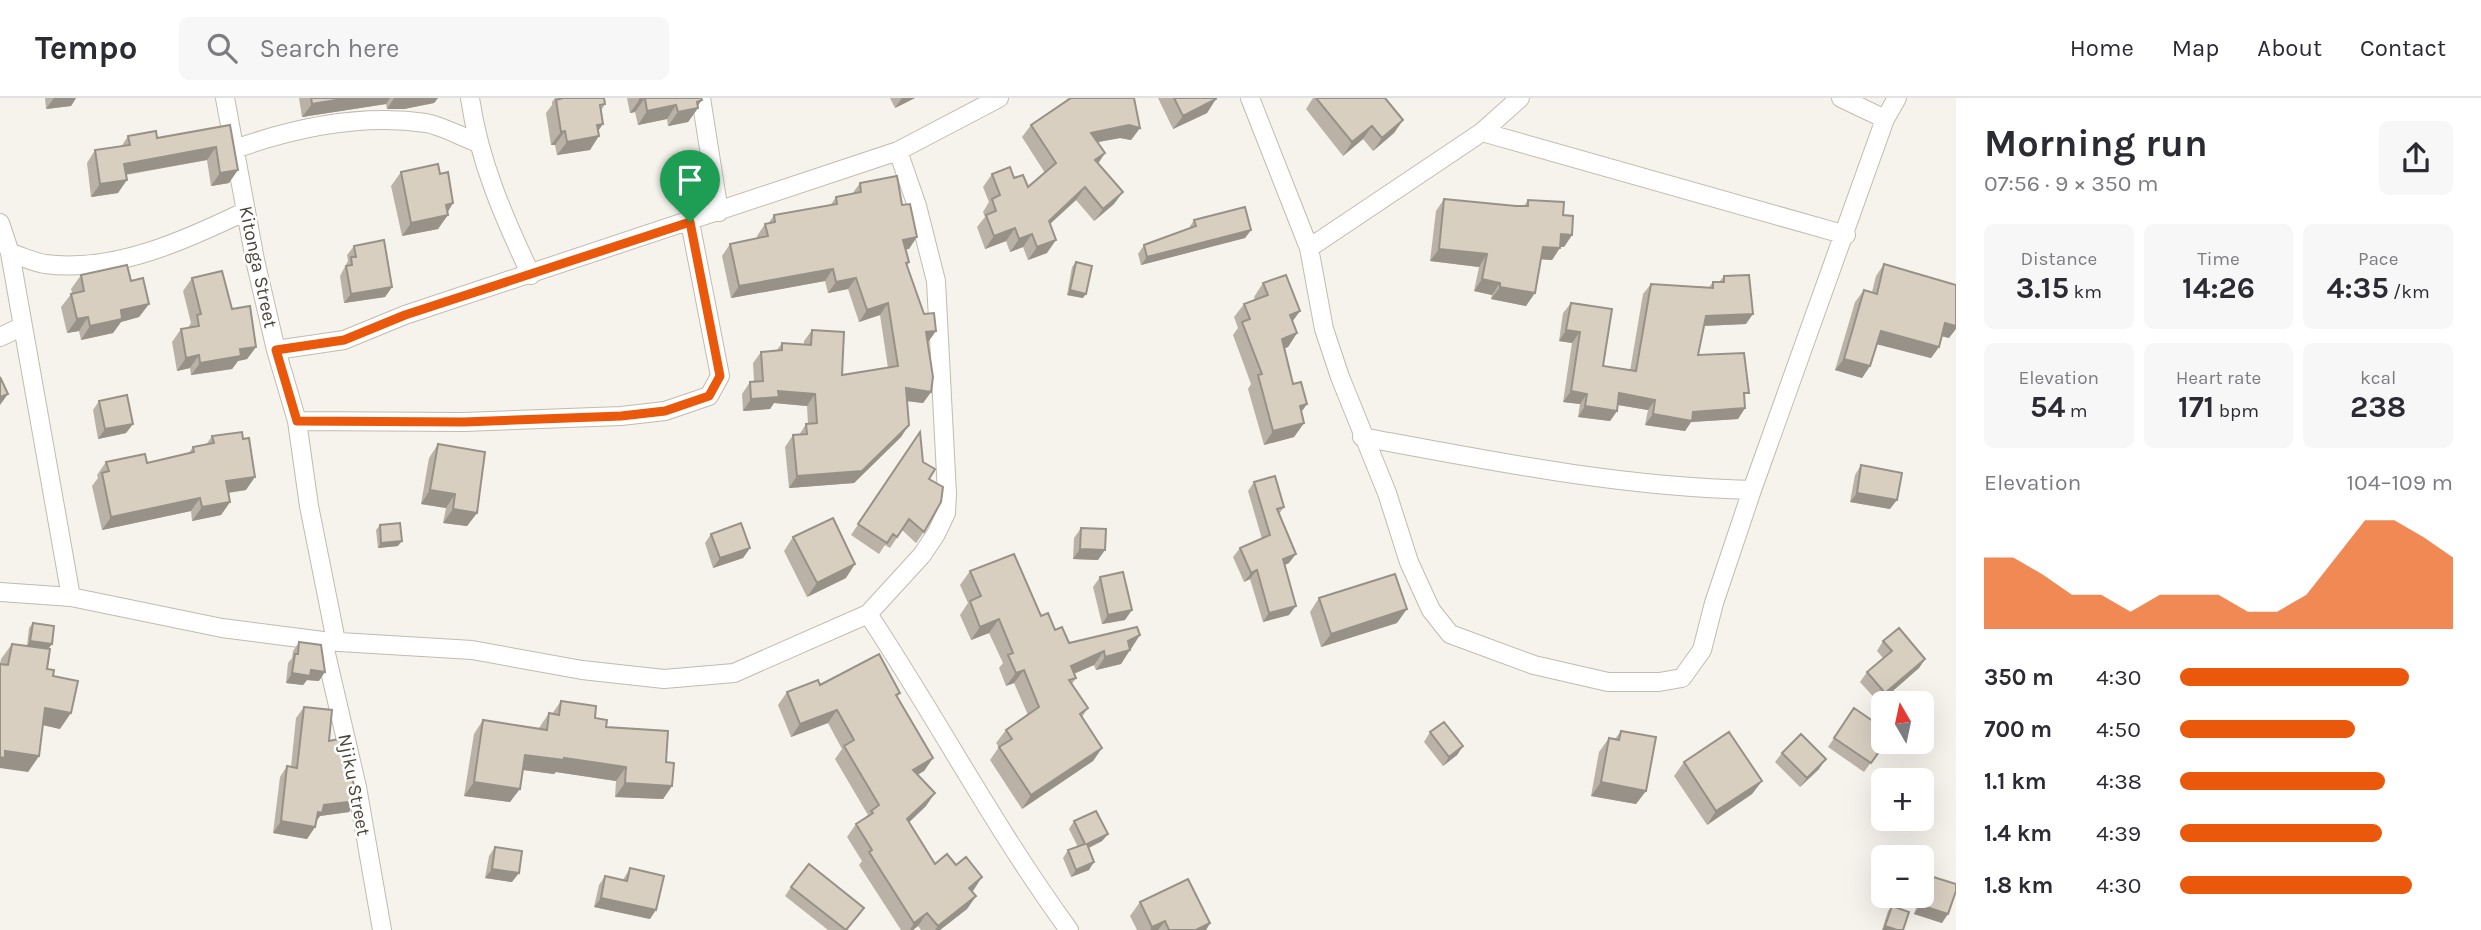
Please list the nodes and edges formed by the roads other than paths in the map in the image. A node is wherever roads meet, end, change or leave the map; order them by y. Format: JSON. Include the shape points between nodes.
{"nodes":[{"id":1,"x":225,"y":98,"type":"edge"},
{"id":2,"x":470,"y":98,"type":"edge"},
{"id":3,"x":701,"y":98,"type":"edge"},
{"id":4,"x":999,"y":98,"type":"edge"},
{"id":5,"x":1250,"y":98,"type":"edge"},
{"id":6,"x":1520,"y":98,"type":"edge"},
{"id":7,"x":1841,"y":98,"type":"edge"},
{"id":8,"x":1898,"y":98,"type":"edge"},
{"id":9,"x":1885,"y":119,"type":"junction"},
{"id":10,"x":1482,"y":132,"type":"junction"},
{"id":11,"x":476,"y":142,"type":"junction"},
{"id":12,"x":234,"y":149,"type":"junction"},
{"id":13,"x":898,"y":151,"type":"junction"},
{"id":14,"x":246,"y":211,"type":"junction"},
{"id":15,"x":719,"y":212,"type":"junction"},
{"id":16,"x":690,"y":222,"type":"junction"},
{"id":17,"x":0,"y":223,"type":"edge"},
{"id":18,"x":1846,"y":235,"type":"junction"},
{"id":19,"x":1309,"y":248,"type":"junction"},
{"id":20,"x":10,"y":253,"type":"junction"},
{"id":21,"x":531,"y":275,"type":"junction"},
{"id":22,"x":21,"y":327,"type":"junction"},
{"id":23,"x":0,"y":337,"type":"edge"},
{"id":24,"x":276,"y":350,"type":"junction"},
{"id":25,"x":297,"y":421,"type":"junction"},
{"id":26,"x":1362,"y":437,"type":"junction"},
{"id":27,"x":1752,"y":490,"type":"junction"},
{"id":28,"x":0,"y":592,"type":"edge"},
{"id":29,"x":71,"y":597,"type":"junction"},
{"id":30,"x":868,"y":614,"type":"junction"},
{"id":31,"x":330,"y":641,"type":"junction"},
{"id":32,"x":382,"y":930,"type":"edge"},
{"id":33,"x":1069,"y":930,"type":"edge"}],
"edges":[{"from":1,"to":12,"type":"street","name":"Kitonga Street"},
{"from":2,"to":11,"type":"street"},
{"from":3,"to":15,"type":"street"},
{"from":4,"to":13,"type":"street"},
{"from":5,"to":19,"type":"street"},
{"from":6,"to":10,"type":"street"},
{"from":7,"to":9,"type":"street"},
{"from":8,"to":9,"type":"street"},
{"from":9,"to":18,"type":"street"},
{"from":10,"to":18,"type":"street"},
{"from":10,"to":19,"type":"street"},
{"from":11,"to":12,"type":"street","via":[[428,124],[372,119],[266,138]]},
{"from":11,"to":21,"type":"street"},
{"from":12,"to":14,"type":"street","name":"Kitonga Street"},
{"from":13,"to":15,"type":"street"},
{"from":13,"to":30,"type":"street","via":[[936,281],[946,513],[936,534]]},
{"from":14,"to":20,"type":"street","via":[[191,238],[127,257],[70,266],[42,264]]},
{"from":14,"to":24,"type":"street","name":"Kitonga Street"},
{"from":15,"to":16,"type":"street"},
{"from":16,"to":21,"type":"street"},
{"from":16,"to":25,"type":"street","via":[[720,376],[709,396],[665,411],[621,416],[464,422]]},
{"from":17,"to":20,"type":"street"},
{"from":18,"to":27,"type":"street"},
{"from":19,"to":26,"type":"street","via":[[1324,329]]},
{"from":20,"to":22,"type":"street"},
{"from":21,"to":24,"type":"street","via":[[405,315],[344,340]]},
{"from":22,"to":23,"type":"street"},
{"from":22,"to":29,"type":"street"},
{"from":24,"to":25,"type":"street","name":"Kitonga Street"},
{"from":25,"to":31,"type":"street","name":"Kitonga Street"},
{"from":26,"to":27,"type":"street","via":[[1590,478]]},
{"from":26,"to":27,"type":"street","via":[[1387,493],[1409,562],[1431,610],[1450,634],[1534,665],[1608,682],[1682,678],[1702,650]]},
{"from":28,"to":29,"type":"street"},
{"from":29,"to":31,"type":"street","via":[[222,628]]},
{"from":30,"to":31,"type":"street","via":[[734,673],[664,679],[472,650]]},
{"from":30,"to":33,"type":"street"},
{"from":31,"to":32,"type":"street","name":"Njiku Street"}]}
